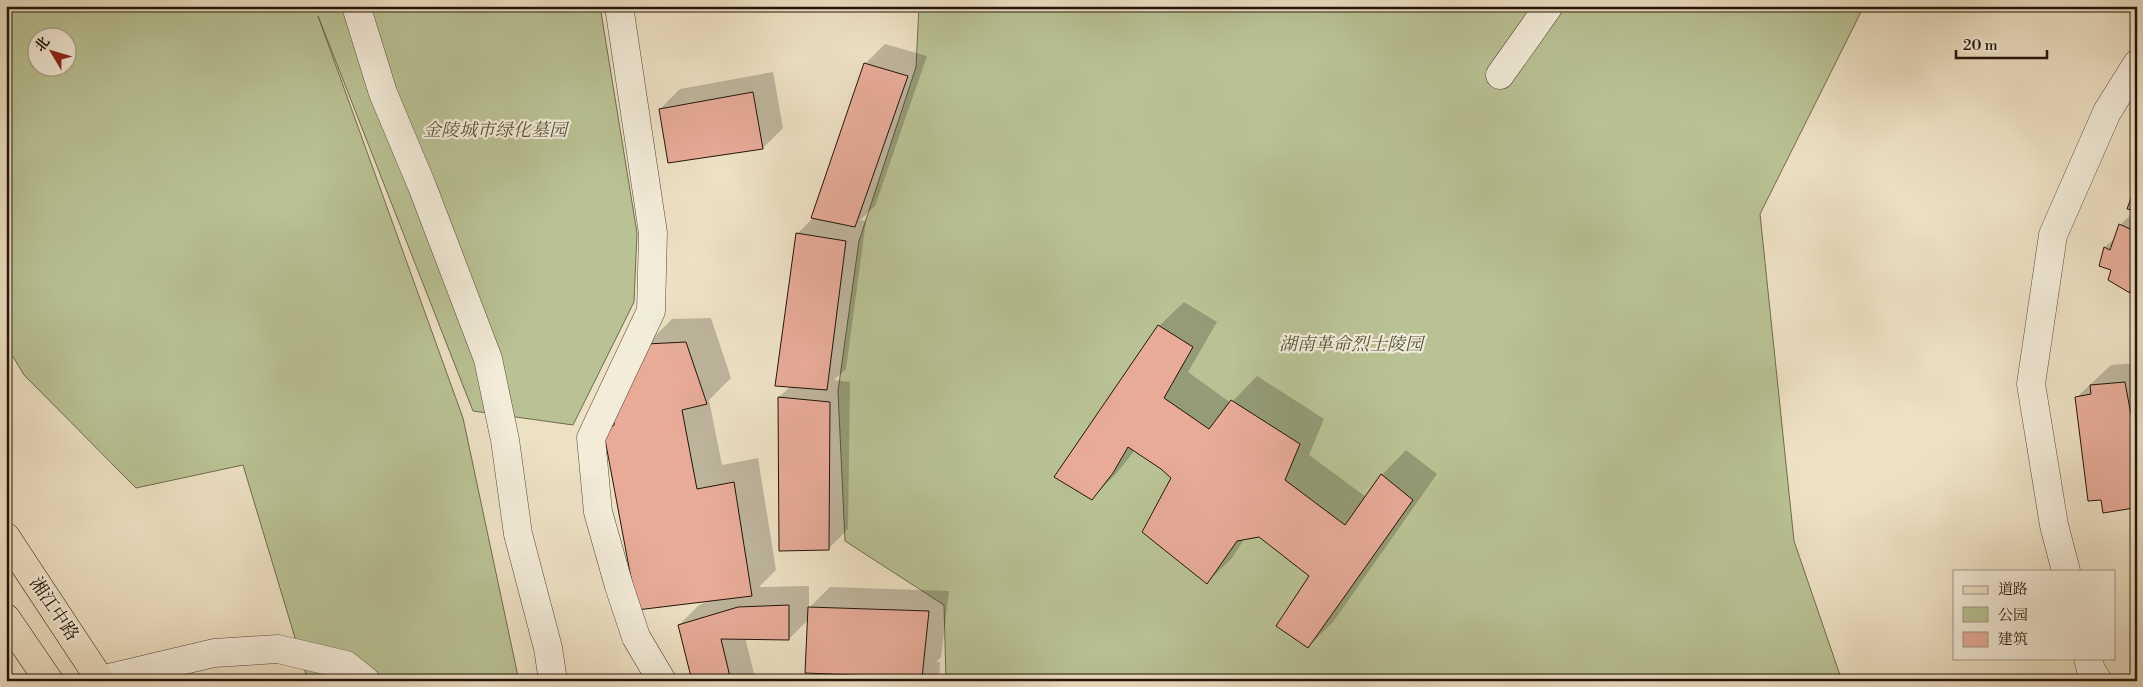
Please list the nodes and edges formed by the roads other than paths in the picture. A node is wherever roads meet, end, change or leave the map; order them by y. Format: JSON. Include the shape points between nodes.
{"nodes":[{"id":1,"x":356,"y":6,"type":"edge"},
{"id":2,"x":619,"y":6,"type":"edge"},
{"id":3,"x":1549,"y":6,"type":"edge"},
{"id":4,"x":2137,"y":64,"type":"edge"},
{"id":5,"x":1500,"y":75,"type":"dead end"},
{"id":6,"x":6,"y":537,"type":"edge"},
{"id":7,"x":2066,"y":570,"type":"edge"},
{"id":8,"x":6,"y":618,"type":"edge"},
{"id":9,"x":2088,"y":660,"type":"edge"},
{"id":10,"x":49,"y":681,"type":"edge"},
{"id":11,"x":101,"y":681,"type":"edge"},
{"id":12,"x":366,"y":681,"type":"edge"},
{"id":13,"x":553,"y":681,"type":"edge"},
{"id":14,"x":662,"y":681,"type":"edge"},
{"id":15,"x":2098,"y":681,"type":"edge"}],
"edges":[{"from":1,"to":13,"type":"street","via":[[383,94],[488,359],[505,440],[518,534],[548,648]]},
{"from":2,"to":14,"type":"street","via":[[653,233],[651,311],[591,438],[598,512],[619,586],[636,637]]},
{"from":3,"to":5,"type":"street"},
{"from":4,"to":7,"type":"street","via":[[2107,112],[2053,236],[2032,374],[2054,525]]},
{"from":6,"to":11,"type":"main road","name":"湘江中路"},
{"from":8,"to":10,"type":"main road"},
{"from":9,"to":15,"type":"street"},
{"from":11,"to":12,"type":"street","via":[[214,653],[278,649],[346,665]]}]}
